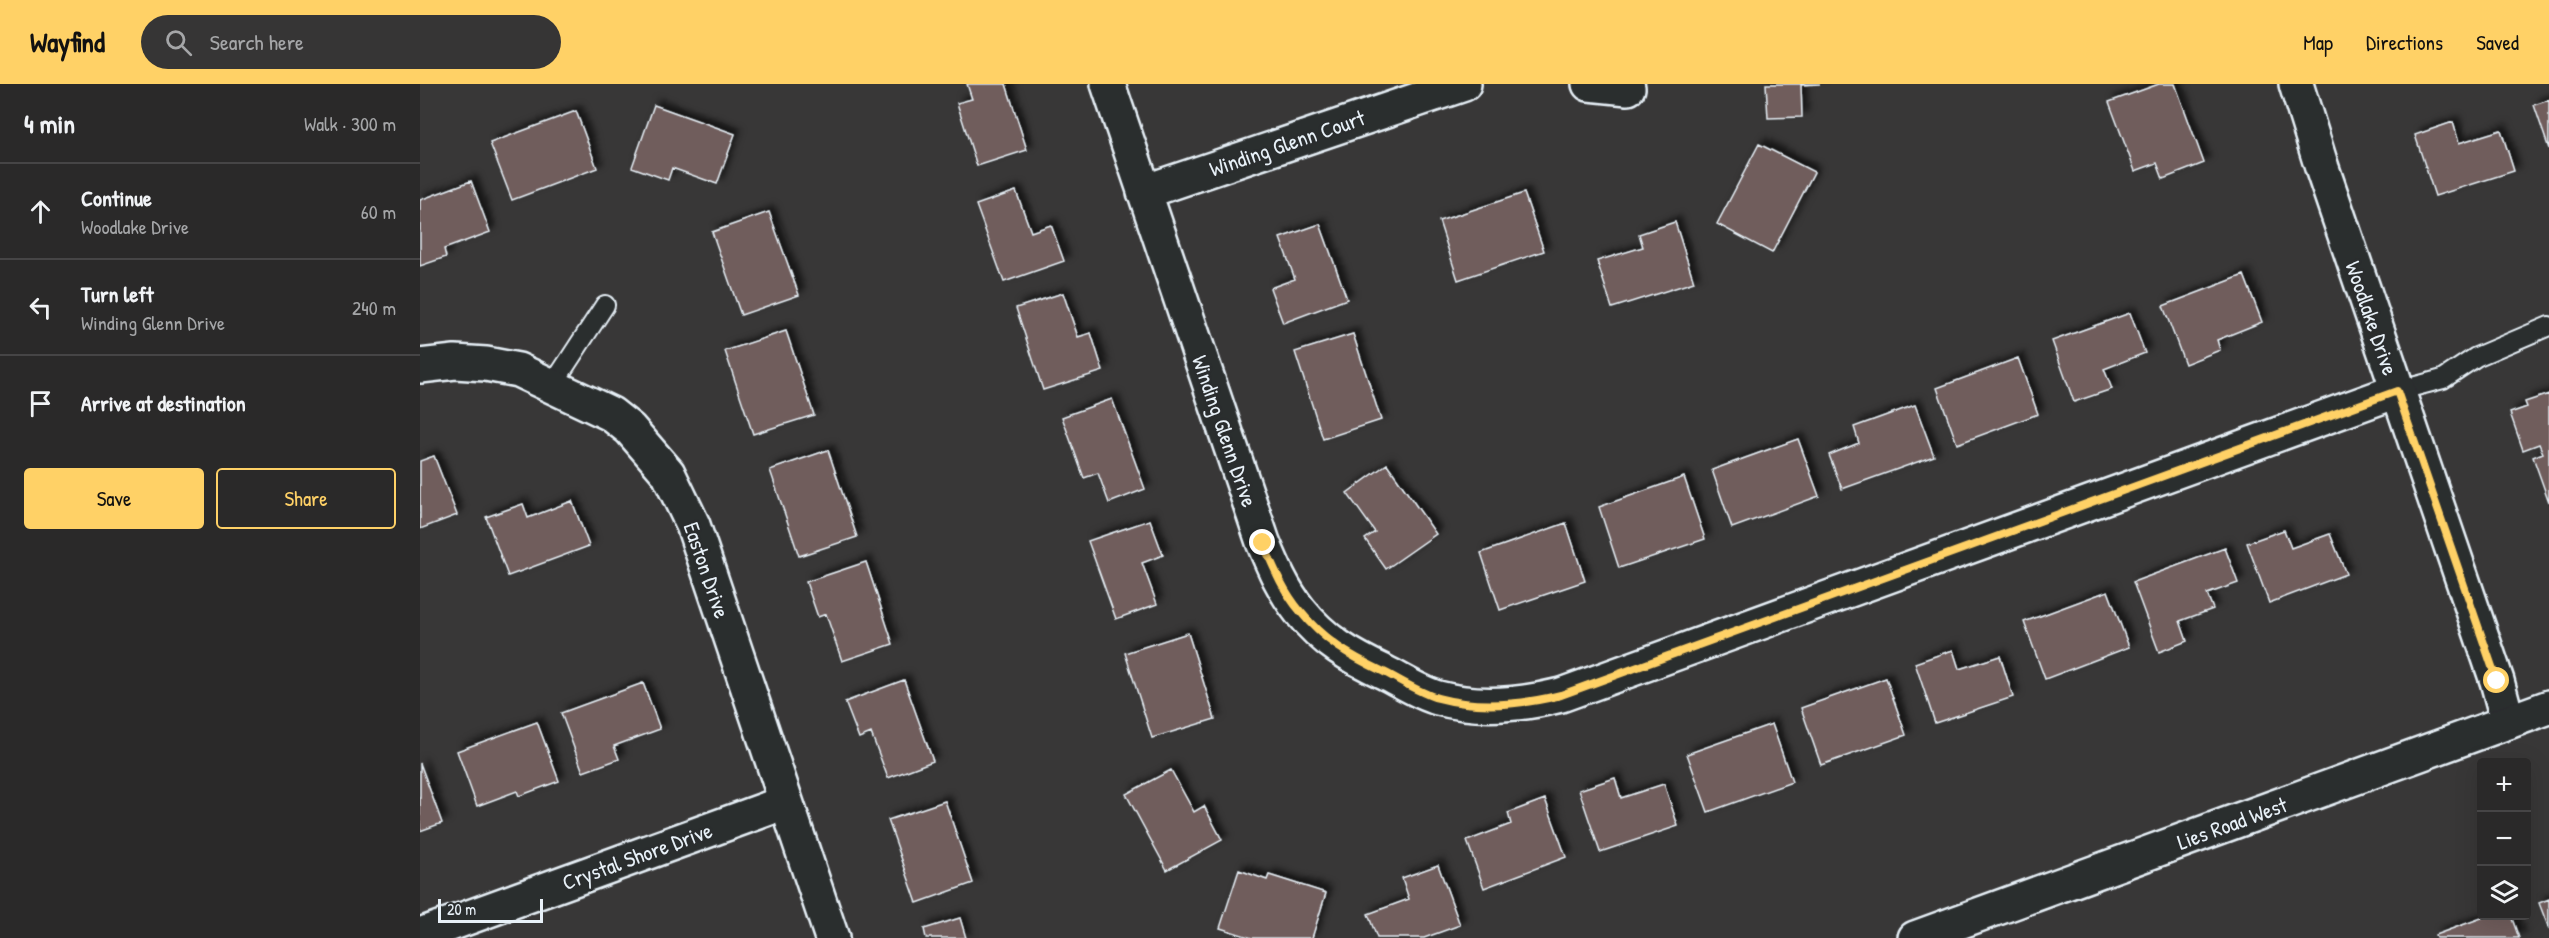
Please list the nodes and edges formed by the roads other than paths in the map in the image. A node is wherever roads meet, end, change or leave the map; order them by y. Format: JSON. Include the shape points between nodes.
{"nodes":[{"id":1,"x":1108,"y":84,"type":"edge"},
{"id":2,"x":1464,"y":84,"type":"edge"},
{"id":3,"x":1589,"y":84,"type":"edge"},
{"id":4,"x":2296,"y":84,"type":"edge"},
{"id":5,"x":1628,"y":88,"type":"dead end"},
{"id":6,"x":1144,"y":192,"type":"junction"},
{"id":7,"x":605,"y":305,"type":"dead end"},
{"id":8,"x":2549,"y":326,"type":"edge"},
{"id":9,"x":420,"y":366,"type":"edge"},
{"id":10,"x":552,"y":386,"type":"junction"},
{"id":11,"x":2397,"y":391,"type":"junction"},
{"id":12,"x":2549,"y":707,"type":"edge"},
{"id":13,"x":2508,"y":722,"type":"junction"},
{"id":14,"x":786,"y":802,"type":"junction"},
{"id":15,"x":420,"y":935,"type":"edge"},
{"id":16,"x":832,"y":938,"type":"edge"},
{"id":17,"x":1915,"y":938,"type":"edge"}],
"edges":[{"from":1,"to":6,"type":"street","name":"Winding Glenn Drive"},
{"from":2,"to":6,"type":"street","name":"Winding Glenn Court"},
{"from":3,"to":5,"type":"street"},
{"from":4,"to":11,"type":"street","name":"Woodlake Drive"},
{"from":6,"to":11,"type":"street","name":"Winding Glenn Drive","via":[[1263,543],[1281,584],[1299,611],[1344,653],[1437,697],[1469,704],[1530,703],[1561,695]]},
{"from":7,"to":10,"type":"lane"},
{"from":8,"to":11,"type":"lane","via":[[2476,357],[2443,379]]},
{"from":9,"to":10,"type":"street","name":"Easton Drive","via":[[486,364],[518,370]]},
{"from":10,"to":14,"type":"street","name":"Easton Drive","via":[[611,414],[630,429],[668,473],[693,525]]},
{"from":11,"to":13,"type":"street","name":"Woodlake Drive"},
{"from":12,"to":13,"type":"street","name":"Lies Road West"},
{"from":13,"to":17,"type":"street","name":"Lies Road West"},
{"from":14,"to":15,"type":"street","name":"Crystal Shore Drive"},
{"from":14,"to":16,"type":"street","name":"Easton Drive"}]}
